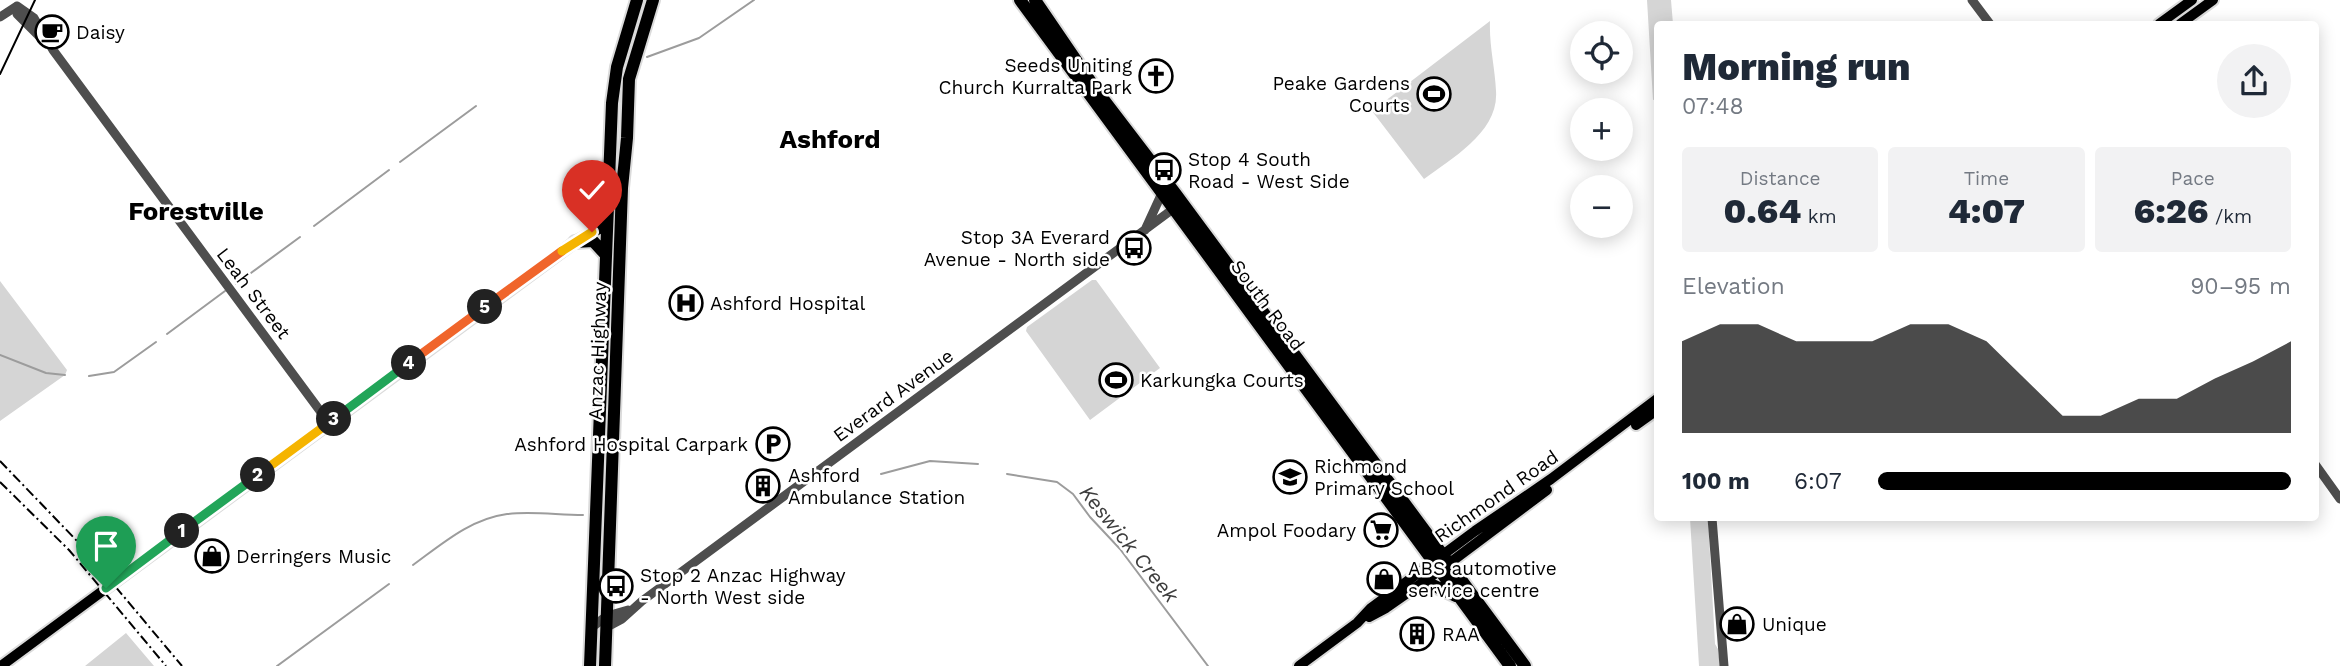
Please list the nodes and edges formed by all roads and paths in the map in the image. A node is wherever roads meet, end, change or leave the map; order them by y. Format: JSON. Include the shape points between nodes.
{"nodes":[{"id":1,"x":638,"y":0,"type":"edge"},
{"id":2,"x":653,"y":0,"type":"edge"},
{"id":3,"x":1020,"y":0,"type":"edge"},
{"id":4,"x":1035,"y":0,"type":"edge"},
{"id":5,"x":1972,"y":0,"type":"edge"},
{"id":6,"x":2192,"y":0,"type":"edge"},
{"id":7,"x":2213,"y":0,"type":"edge"},
{"id":8,"x":18,"y":7,"type":"edge"},
{"id":9,"x":0,"y":17,"type":"edge"},
{"id":10,"x":1988,"y":21,"type":"edge"},
{"id":11,"x":2163,"y":21,"type":"edge"},
{"id":12,"x":2183,"y":21,"type":"edge"},
{"id":13,"x":0,"y":23,"type":"edge"},
{"id":14,"x":629,"y":88,"type":"junction"},
{"id":15,"x":611,"y":103,"type":"junction"},
{"id":16,"x":628,"y":118,"type":"junction"},
{"id":17,"x":611,"y":127,"type":"junction"},
{"id":18,"x":622,"y":188,"type":"junction"},
{"id":19,"x":1162,"y":193,"type":"junction"},
{"id":20,"x":1178,"y":206,"type":"junction"},
{"id":21,"x":608,"y":228,"type":"junction"},
{"id":22,"x":1145,"y":232,"type":"junction"},
{"id":23,"x":575,"y":242,"type":"junction"},
{"id":24,"x":606,"y":255,"type":"junction"},
{"id":25,"x":620,"y":256,"type":"junction"},
{"id":26,"x":604,"y":300,"type":"junction"},
{"id":27,"x":618,"y":300,"type":"junction"},
{"id":28,"x":617,"y":368,"type":"junction"},
{"id":29,"x":601,"y":384,"type":"junction"},
{"id":30,"x":616,"y":396,"type":"junction"},
{"id":31,"x":1654,"y":401,"type":"edge"},
{"id":32,"x":1654,"y":412,"type":"edge"},
{"id":33,"x":329,"y":422,"type":"junction"},
{"id":34,"x":598,"y":459,"type":"junction"},
{"id":35,"x":612,"y":460,"type":"junction"},
{"id":36,"x":2319,"y":470,"type":"edge"},
{"id":37,"x":2340,"y":499,"type":"edge"},
{"id":38,"x":1712,"y":521,"type":"edge"},
{"id":39,"x":1441,"y":563,"type":"junction"},
{"id":40,"x":1424,"y":581,"type":"junction"},
{"id":41,"x":1460,"y":598,"type":"junction"},
{"id":42,"x":607,"y":622,"type":"junction"},
{"id":43,"x":1357,"y":623,"type":"junction"},
{"id":44,"x":592,"y":627,"type":"junction"},
{"id":45,"x":1,"y":666,"type":"edge"},
{"id":46,"x":590,"y":666,"type":"edge"},
{"id":47,"x":605,"y":666,"type":"edge"},
{"id":48,"x":1299,"y":666,"type":"edge"},
{"id":49,"x":1510,"y":666,"type":"edge"},
{"id":50,"x":1525,"y":666,"type":"edge"},
{"id":51,"x":1724,"y":666,"type":"edge"}],
"edges":[{"from":1,"to":15,"type":"highway","name":"Anzac Highway"},
{"from":2,"to":14,"type":"highway","name":"Anzac Highway"},
{"from":3,"to":19,"type":"highway","name":"South Road"},
{"from":4,"to":20,"type":"highway","name":"South Road"},
{"from":5,"to":10,"type":"street"},
{"from":6,"to":11,"type":"main road"},
{"from":7,"to":12,"type":"main road"},
{"from":8,"to":9,"type":"street"},
{"from":8,"to":13,"type":"street"},
{"from":8,"to":33,"type":"street","name":"Leah Street"},
{"from":14,"to":15,"type":"highway","via":[[622,105]]},
{"from":14,"to":16,"type":"highway","name":"Anzac Highway"},
{"from":15,"to":17,"type":"highway","name":"Anzac Highway"},
{"from":16,"to":17,"type":"highway","via":[[617,116]]},
{"from":16,"to":18,"type":"highway","name":"Anzac Highway"},
{"from":17,"to":21,"type":"highway","name":"Anzac Highway"},
{"from":18,"to":21,"type":"highway"},
{"from":18,"to":25,"type":"highway","name":"Anzac Highway"},
{"from":19,"to":20,"type":"highway","name":"South Road"},
{"from":19,"to":22,"type":"street"},
{"from":20,"to":22,"type":"street","name":"Everard Avenue"},
{"from":20,"to":39,"type":"highway","name":"South Road"},
{"from":21,"to":23,"type":"main road"},
{"from":21,"to":24,"type":"highway","name":"Anzac Highway"},
{"from":21,"to":25,"type":"highway","via":[[617,237]]},
{"from":22,"to":42,"type":"street","name":"Everard Avenue","via":[[633,608]]},
{"from":23,"to":24,"type":"highway","via":[[593,241]]},
{"from":23,"to":33,"type":"main road"},
{"from":24,"to":26,"type":"highway","name":"Anzac Highway"},
{"from":25,"to":27,"type":"highway","name":"Anzac Highway"},
{"from":26,"to":27,"type":"highway"},
{"from":26,"to":29,"type":"highway","name":"Anzac Highway"},
{"from":27,"to":28,"type":"highway","name":"Anzac Highway"},
{"from":28,"to":29,"type":"highway"},
{"from":28,"to":30,"type":"highway","name":"Anzac Highway"},
{"from":29,"to":30,"type":"highway"},
{"from":29,"to":34,"type":"highway","name":"Anzac Highway"},
{"from":30,"to":35,"type":"highway","name":"Anzac Highway"},
{"from":31,"to":39,"type":"main road","name":"Richmond Road"},
{"from":32,"to":39,"type":"main road","name":"Richmond Road"},
{"from":33,"to":45,"type":"main road"},
{"from":34,"to":35,"type":"highway"},
{"from":34,"to":44,"type":"highway","name":"Anzac Highway"},
{"from":35,"to":42,"type":"highway","name":"Anzac Highway"},
{"from":36,"to":37,"type":"street"},
{"from":38,"to":51,"type":"street"},
{"from":39,"to":40,"type":"main road","name":"Richmond Road"},
{"from":39,"to":41,"type":"highway","name":"South Road"},
{"from":39,"to":43,"type":"main road","name":"Richmond Road","via":[[1371,608]]},
{"from":39,"to":50,"type":"highway","name":"South Road"},
{"from":40,"to":41,"type":"highway"},
{"from":40,"to":43,"type":"main road","name":"Richmond Road"},
{"from":41,"to":49,"type":"highway","name":"South Road"},
{"from":42,"to":44,"type":"street","name":"Everard Avenue"},
{"from":42,"to":47,"type":"highway","name":"Anzac Highway"},
{"from":43,"to":48,"type":"main road","name":"Richmond Road"},
{"from":44,"to":46,"type":"highway","name":"Anzac Highway"}]}
